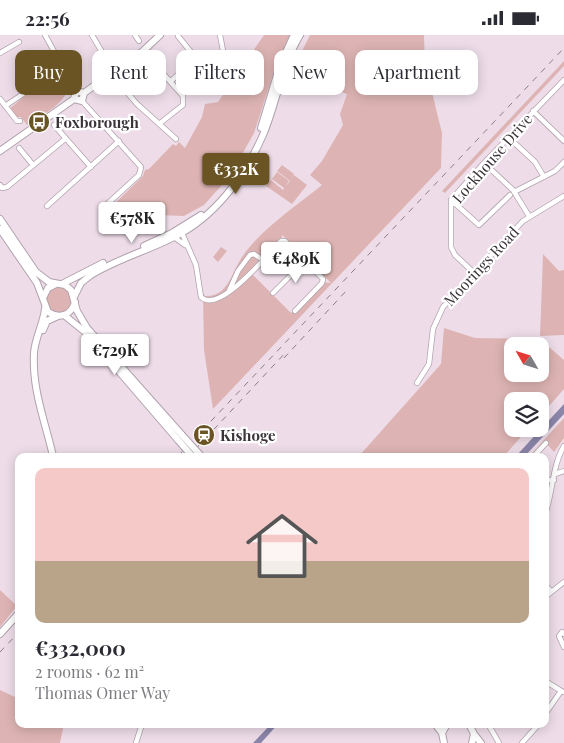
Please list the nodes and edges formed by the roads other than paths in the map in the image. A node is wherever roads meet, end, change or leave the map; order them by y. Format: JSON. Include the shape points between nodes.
{"nodes":[{"id":1,"x":45,"y":35,"type":"edge"},
{"id":2,"x":92,"y":35,"type":"edge"},
{"id":3,"x":135,"y":35,"type":"edge"},
{"id":4,"x":160,"y":35,"type":"edge"},
{"id":5,"x":220,"y":35,"type":"edge"},
{"id":6,"x":294,"y":35,"type":"edge"},
{"id":7,"x":300,"y":35,"type":"edge"},
{"id":8,"x":178,"y":36,"type":"edge"},
{"id":9,"x":139,"y":41,"type":"dead end"},
{"id":10,"x":19,"y":43,"type":"dead end"},
{"id":11,"x":54,"y":50,"type":"edge"},
{"id":12,"x":101,"y":50,"type":"edge"},
{"id":13,"x":144,"y":50,"type":"edge"},
{"id":14,"x":223,"y":50,"type":"edge"},
{"id":15,"x":0,"y":53,"type":"edge"},
{"id":16,"x":166,"y":76,"type":"edge"},
{"id":17,"x":564,"y":80,"type":"edge"},
{"id":18,"x":171,"y":81,"type":"junction"},
{"id":19,"x":558,"y":86,"type":"junction"},
{"id":20,"x":92,"y":87,"type":"edge"},
{"id":21,"x":564,"y":91,"type":"edge"},
{"id":22,"x":84,"y":93,"type":"joint"},
{"id":23,"x":22,"y":95,"type":"edge"},
{"id":24,"x":75,"y":95,"type":"edge"},
{"id":25,"x":131,"y":95,"type":"edge"},
{"id":26,"x":0,"y":99,"type":"edge"},
{"id":27,"x":74,"y":99,"type":"junction"},
{"id":28,"x":82,"y":101,"type":"junction"},
{"id":29,"x":5,"y":106,"type":"junction"},
{"id":30,"x":533,"y":111,"type":"junction"},
{"id":31,"x":20,"y":121,"type":"dead end"},
{"id":32,"x":159,"y":124,"type":"junction"},
{"id":33,"x":54,"y":125,"type":"dead end"},
{"id":34,"x":508,"y":137,"type":"junction"},
{"id":35,"x":65,"y":139,"type":"junction"},
{"id":36,"x":176,"y":139,"type":"dead end"},
{"id":37,"x":119,"y":141,"type":"junction"},
{"id":38,"x":564,"y":141,"type":"edge"},
{"id":39,"x":2,"y":149,"type":"edge"},
{"id":40,"x":19,"y":149,"type":"dead end"},
{"id":41,"x":564,"y":162,"type":"edge"},
{"id":42,"x":484,"y":163,"type":"junction"},
{"id":43,"x":33,"y":165,"type":"junction"},
{"id":44,"x":90,"y":167,"type":"junction"},
{"id":45,"x":544,"y":177,"type":"junction"},
{"id":46,"x":0,"y":185,"type":"edge"},
{"id":47,"x":512,"y":193,"type":"junction"},
{"id":48,"x":564,"y":196,"type":"edge"},
{"id":49,"x":451,"y":200,"type":"junction"},
{"id":50,"x":48,"y":206,"type":"dead end"},
{"id":51,"x":104,"y":207,"type":"dead end"},
{"id":52,"x":529,"y":216,"type":"junction"},
{"id":53,"x":0,"y":219,"type":"edge"},
{"id":54,"x":0,"y":229,"type":"edge"},
{"id":55,"x":180,"y":231,"type":"junction"},
{"id":56,"x":174,"y":237,"type":"junction"},
{"id":57,"x":185,"y":245,"type":"junction"},
{"id":58,"x":263,"y":260,"type":"junction"},
{"id":59,"x":305,"y":261,"type":"junction"},
{"id":60,"x":472,"y":271,"type":"dead end"},
{"id":61,"x":59,"y":284,"type":"junction"},
{"id":62,"x":280,"y":286,"type":"junction"},
{"id":63,"x":284,"y":291,"type":"dead end"},
{"id":64,"x":229,"y":293,"type":"junction"},
{"id":65,"x":273,"y":293,"type":"dead end"},
{"id":66,"x":43,"y":299,"type":"junction"},
{"id":67,"x":75,"y":299,"type":"junction"},
{"id":68,"x":295,"y":301,"type":"dead end"},
{"id":69,"x":300,"y":306,"type":"junction"},
{"id":70,"x":45,"y":308,"type":"junction"},
{"id":71,"x":295,"y":311,"type":"dead end"},
{"id":72,"x":61,"y":316,"type":"junction"},
{"id":73,"x":417,"y":383,"type":"dead end"},
{"id":74,"x":180,"y":438,"type":"junction"},
{"id":75,"x":546,"y":443,"type":"dead end"},
{"id":76,"x":564,"y":447,"type":"edge"},
{"id":77,"x":53,"y":453,"type":"edge"},
{"id":78,"x":57,"y":453,"type":"edge"},
{"id":79,"x":190,"y":453,"type":"edge"},
{"id":80,"x":197,"y":453,"type":"edge"},
{"id":81,"x":537,"y":453,"type":"edge"},
{"id":82,"x":564,"y":471,"type":"edge"},
{"id":83,"x":555,"y":474,"type":"junction"},
{"id":84,"x":549,"y":480,"type":"edge"},
{"id":85,"x":554,"y":480,"type":"junction"},
{"id":86,"x":549,"y":499,"type":"edge"},
{"id":87,"x":564,"y":582,"type":"edge"},
{"id":88,"x":551,"y":591,"type":"edge"},
{"id":89,"x":15,"y":617,"type":"edge"},
{"id":90,"x":15,"y":623,"type":"edge"},
{"id":91,"x":0,"y":634,"type":"edge"},
{"id":92,"x":564,"y":634,"type":"edge"},
{"id":93,"x":0,"y":640,"type":"edge"},
{"id":94,"x":564,"y":647,"type":"edge"},
{"id":95,"x":549,"y":683,"type":"edge"},
{"id":96,"x":563,"y":692,"type":"edge"},
{"id":97,"x":549,"y":709,"type":"edge"},
{"id":98,"x":141,"y":728,"type":"edge"},
{"id":99,"x":438,"y":728,"type":"edge"},
{"id":100,"x":445,"y":728,"type":"edge"},
{"id":101,"x":471,"y":728,"type":"edge"},
{"id":102,"x":490,"y":728,"type":"edge"},
{"id":103,"x":535,"y":728,"type":"edge"},
{"id":104,"x":442,"y":733,"type":"junction"},
{"id":105,"x":474,"y":734,"type":"junction"},
{"id":106,"x":136,"y":743,"type":"edge"},
{"id":107,"x":444,"y":743,"type":"edge"},
{"id":108,"x":472,"y":743,"type":"edge"},
{"id":109,"x":481,"y":743,"type":"edge"},
{"id":110,"x":499,"y":743,"type":"edge"},
{"id":111,"x":522,"y":743,"type":"edge"}],
"edges":[{"from":1,"to":11,"type":"street"},
{"from":2,"to":12,"type":"street"},
{"from":3,"to":9,"type":"street"},
{"from":4,"to":13,"type":"street"},
{"from":5,"to":14,"type":"street"},
{"from":6,"to":55,"type":"street","via":[[280,65],[260,132],[247,161],[216,201]]},
{"from":7,"to":55,"type":"street","via":[[285,66],[264,133],[249,163],[218,203]]},
{"from":8,"to":18,"type":"street","via":[[195,57]]},
{"from":10,"to":15,"type":"street"},
{"from":16,"to":18,"type":"street"},
{"from":17,"to":19,"type":"street","name":"Lockhouse Drive"},
{"from":18,"to":32,"type":"street","via":[[182,93],[184,101]]},
{"from":19,"to":21,"type":"street"},
{"from":19,"to":30,"type":"street","name":"Lockhouse Drive"},
{"from":20,"to":22,"type":"street"},
{"from":22,"to":28,"type":"street"},
{"from":23,"to":29,"type":"street"},
{"from":24,"to":27,"type":"street"},
{"from":25,"to":32,"type":"street"},
{"from":26,"to":29,"type":"street"},
{"from":27,"to":28,"type":"street"},
{"from":27,"to":39,"type":"street"},
{"from":28,"to":37,"type":"street"},
{"from":29,"to":31,"type":"street"},
{"from":30,"to":34,"type":"street","name":"Lockhouse Drive"},
{"from":30,"to":38,"type":"street"},
{"from":32,"to":36,"type":"street"},
{"from":33,"to":35,"type":"street"},
{"from":34,"to":42,"type":"street","name":"Lockhouse Drive"},
{"from":34,"to":45,"type":"street","via":[[536,163]]},
{"from":35,"to":43,"type":"street"},
{"from":35,"to":44,"type":"street"},
{"from":37,"to":44,"type":"street"},
{"from":37,"to":51,"type":"street","via":[[139,163],[141,171]]},
{"from":40,"to":43,"type":"street"},
{"from":41,"to":45,"type":"street"},
{"from":42,"to":47,"type":"street"},
{"from":42,"to":49,"type":"street","name":"Lockhouse Drive"},
{"from":43,"to":46,"type":"street","via":[[7,187]]},
{"from":44,"to":50,"type":"street"},
{"from":45,"to":47,"type":"street"},
{"from":47,"to":49,"type":"street","via":[[479,225]]},
{"from":47,"to":52,"type":"street"},
{"from":48,"to":52,"type":"street","name":"Moorings Road"},
{"from":49,"to":60,"type":"street","name":"Lockhouse Drive","via":[[451,247]]},
{"from":52,"to":73,"type":"street","name":"Moorings Road","via":[[443,307],[433,329],[430,364]]},
{"from":53,"to":61,"type":"street","via":[[36,272]]},
{"from":54,"to":66,"type":"street","via":[[35,279]]},
{"from":55,"to":56,"type":"street"},
{"from":55,"to":57,"type":"street"},
{"from":55,"to":61,"type":"street"},
{"from":56,"to":57,"type":"street"},
{"from":56,"to":67,"type":"street","via":[[96,272],[82,282]]},
{"from":57,"to":64,"type":"street","via":[[196,265],[203,299],[214,300]]},
{"from":58,"to":59,"type":"street","via":[[284,240]]},
{"from":58,"to":64,"type":"street"},
{"from":58,"to":64,"type":"street","via":[[250,255],[238,271]]},
{"from":59,"to":62,"type":"street"},
{"from":59,"to":69,"type":"street","via":[[323,281]]},
{"from":61,"to":66,"type":"street","via":[[46,290]]},
{"from":61,"to":67,"type":"street","via":[[69,287]]},
{"from":62,"to":63,"type":"street"},
{"from":62,"to":65,"type":"street"},
{"from":66,"to":70,"type":"street"},
{"from":67,"to":72,"type":"street","via":[[73,308]]},
{"from":67,"to":74,"type":"street","via":[[87,328]]},
{"from":68,"to":69,"type":"street"},
{"from":69,"to":71,"type":"street"},
{"from":70,"to":72,"type":"street"},
{"from":70,"to":77,"type":"street","via":[[36,340],[34,374],[40,411]]},
{"from":72,"to":74,"type":"street","via":[[85,332]]},
{"from":72,"to":78,"type":"street","via":[[47,321],[38,359],[44,413]]},
{"from":74,"to":79,"type":"street","bridge":true},
{"from":74,"to":80,"type":"street","bridge":true},
{"from":75,"to":81,"type":"street"},
{"from":76,"to":83,"type":"street"},
{"from":82,"to":83,"type":"street"},
{"from":83,"to":85,"type":"street"},
{"from":84,"to":85,"type":"street"},
{"from":85,"to":86,"type":"street"},
{"from":87,"to":88,"type":"street"},
{"from":89,"to":91,"type":"street"},
{"from":90,"to":93,"type":"street"},
{"from":92,"to":94,"type":"street","via":[[562,632],[559,639]]},
{"from":95,"to":96,"type":"street"},
{"from":96,"to":97,"type":"street"},
{"from":98,"to":106,"type":"street"},
{"from":99,"to":104,"type":"street"},
{"from":100,"to":104,"type":"street"},
{"from":101,"to":105,"type":"street"},
{"from":102,"to":110,"type":"street"},
{"from":103,"to":111,"type":"street"},
{"from":104,"to":107,"type":"street"},
{"from":105,"to":108,"type":"street"},
{"from":105,"to":109,"type":"street"}]}
